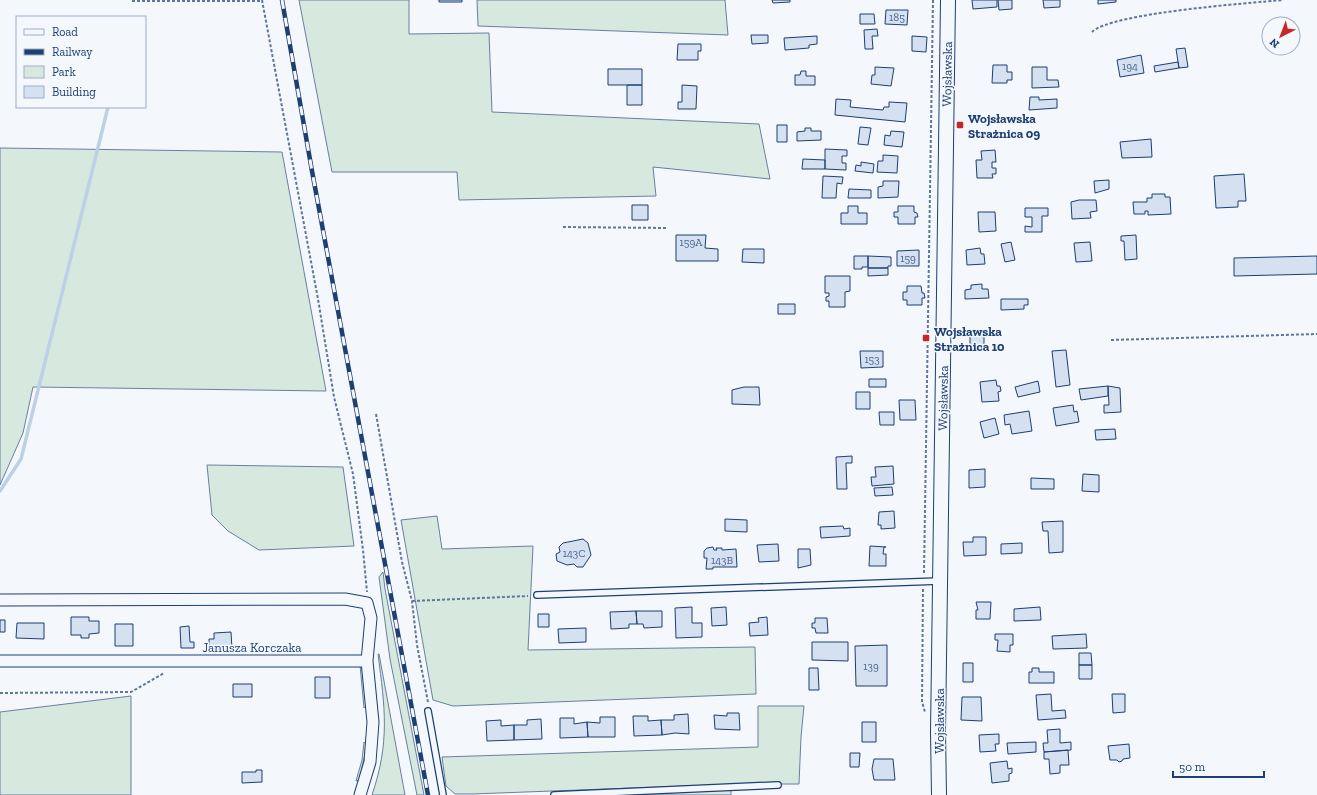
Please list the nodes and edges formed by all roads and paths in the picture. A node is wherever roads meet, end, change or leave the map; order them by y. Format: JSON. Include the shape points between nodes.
{"nodes":[{"id":1,"x":132,"y":0,"type":"edge"},
{"id":2,"x":933,"y":0,"type":"edge"},
{"id":3,"x":948,"y":0,"type":"edge"},
{"id":4,"x":1283,"y":0,"type":"edge"},
{"id":5,"x":262,"y":1,"type":"edge"},
{"id":6,"x":1092,"y":32,"type":"dead end"},
{"id":7,"x":563,"y":227,"type":"dead end"},
{"id":8,"x":667,"y":228,"type":"dead end"},
{"id":9,"x":1317,"y":334,"type":"edge"},
{"id":10,"x":1112,"y":340,"type":"dead end"},
{"id":11,"x":376,"y":414,"type":"dead end"},
{"id":12,"x":940,"y":581,"type":"junction"},
{"id":13,"x":924,"y":582,"type":"junction"},
{"id":14,"x":537,"y":595,"type":"joint"},
{"id":15,"x":0,"y":600,"type":"edge"},
{"id":16,"x":412,"y":601,"type":"junction"},
{"id":17,"x":367,"y":603,"type":"junction"},
{"id":18,"x":0,"y":661,"type":"edge"},
{"id":19,"x":184,"y":661,"type":"junction"},
{"id":20,"x":367,"y":661,"type":"junction"},
{"id":21,"x":0,"y":693,"type":"edge"},
{"id":22,"x":428,"y":711,"type":"joint"},
{"id":23,"x":926,"y":715,"type":"dead end"},
{"id":24,"x":778,"y":785,"type":"dead end"},
{"id":25,"x":360,"y":795,"type":"edge"},
{"id":26,"x":443,"y":795,"type":"edge"},
{"id":27,"x":554,"y":795,"type":"edge"},
{"id":28,"x":939,"y":795,"type":"edge"}],
"edges":[{"from":1,"to":5,"type":"path"},
{"from":2,"to":13,"type":"path"},
{"from":3,"to":12,"type":"street","name":"Wojsławska"},
{"from":4,"to":6,"type":"path","via":[[1121,20],[1097,27]]},
{"from":5,"to":17,"type":"path","via":[[334,396],[353,474]]},
{"from":7,"to":8,"type":"path"},
{"from":9,"to":10,"type":"path"},
{"from":11,"to":16,"type":"path","via":[[402,562]]},
{"from":12,"to":13,"type":"lane"},
{"from":12,"to":28,"type":"street","name":"Wojsławska"},
{"from":13,"to":14,"type":"lane"},
{"from":13,"to":23,"type":"path","via":[[922,702]]},
{"from":14,"to":16,"type":"path"},
{"from":15,"to":17,"type":"street","via":[[345,599]]},
{"from":16,"to":22,"type":"path"},
{"from":17,"to":20,"type":"street","via":[[370,618]]},
{"from":18,"to":19,"type":"street","name":"Janusza Korczaka"},
{"from":19,"to":20,"type":"street","name":"Janusza Korczaka"},
{"from":19,"to":21,"type":"path","via":[[131,692]]},
{"from":20,"to":25,"type":"street","via":[[373,722],[372,749]]},
{"from":22,"to":26,"type":"lane"},
{"from":24,"to":27,"type":"lane"}]}
